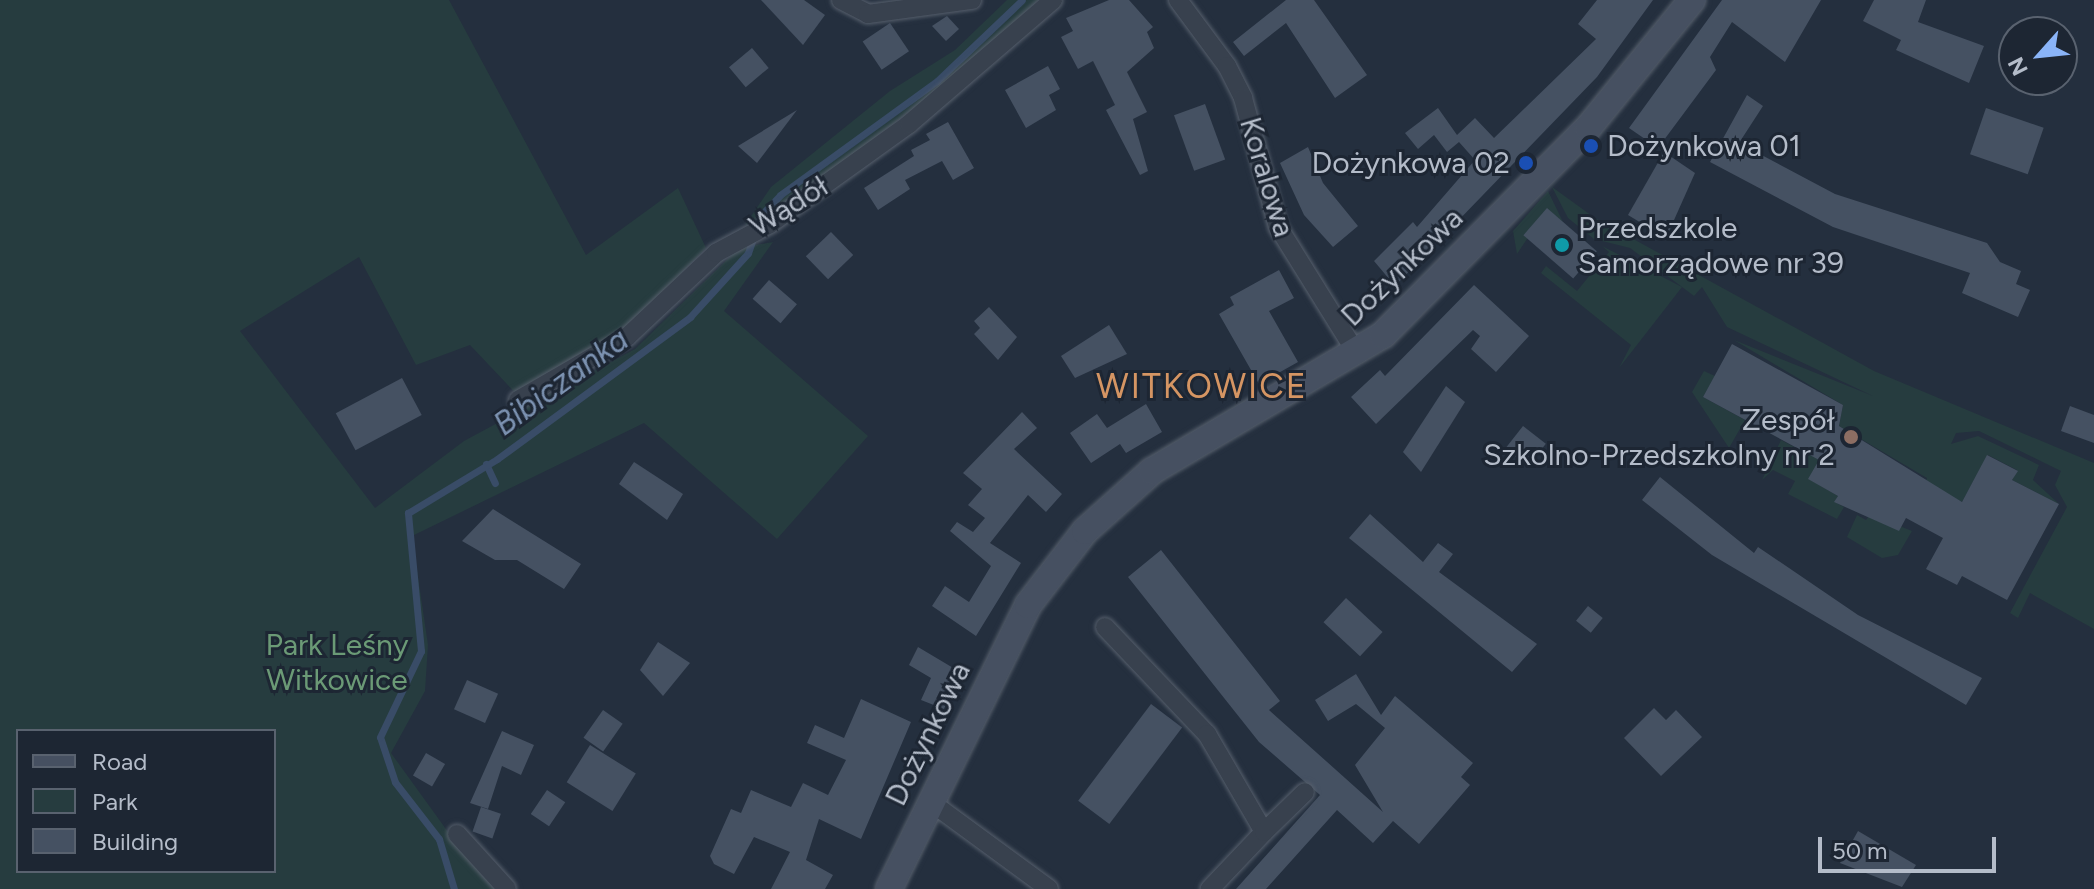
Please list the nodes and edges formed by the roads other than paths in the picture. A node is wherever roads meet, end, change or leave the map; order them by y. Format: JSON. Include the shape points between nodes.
{"nodes":[{"id":1,"x":841,"y":0,"type":"edge"},
{"id":2,"x":972,"y":0,"type":"edge"},
{"id":3,"x":1053,"y":0,"type":"edge"},
{"id":4,"x":1178,"y":0,"type":"edge"},
{"id":5,"x":1692,"y":0,"type":"edge"},
{"id":6,"x":1357,"y":354,"type":"junction"},
{"id":7,"x":518,"y":400,"type":"dead end"},
{"id":8,"x":1105,"y":627,"type":"dead end"},
{"id":9,"x":1305,"y":792,"type":"dead end"},
{"id":10,"x":932,"y":803,"type":"junction"},
{"id":11,"x":1264,"y":832,"type":"junction"},
{"id":12,"x":457,"y":834,"type":"dead end"},
{"id":13,"x":888,"y":885,"type":"edge"},
{"id":14,"x":507,"y":889,"type":"edge"},
{"id":15,"x":1049,"y":889,"type":"edge"},
{"id":16,"x":1210,"y":889,"type":"edge"}],
"edges":[{"from":1,"to":2,"type":"street","via":[[868,14]]},
{"from":3,"to":7,"type":"street","name":"Wądół","via":[[952,91],[770,224],[737,238],[627,337]]},
{"from":4,"to":6,"type":"street","name":"Koralowa","via":[[1227,66],[1243,98],[1278,227]]},
{"from":5,"to":6,"type":"street","name":"Dożynkowa","via":[[1588,128]]},
{"from":6,"to":10,"type":"street","name":"Dożynkowa","via":[[1152,471],[1085,531],[1028,605]]},
{"from":8,"to":11,"type":"street","via":[[1207,734]]},
{"from":9,"to":11,"type":"street"},
{"from":10,"to":13,"type":"street","name":"Dożynkowa"},
{"from":10,"to":15,"type":"street"},
{"from":11,"to":16,"type":"street"},
{"from":12,"to":14,"type":"street"}]}
